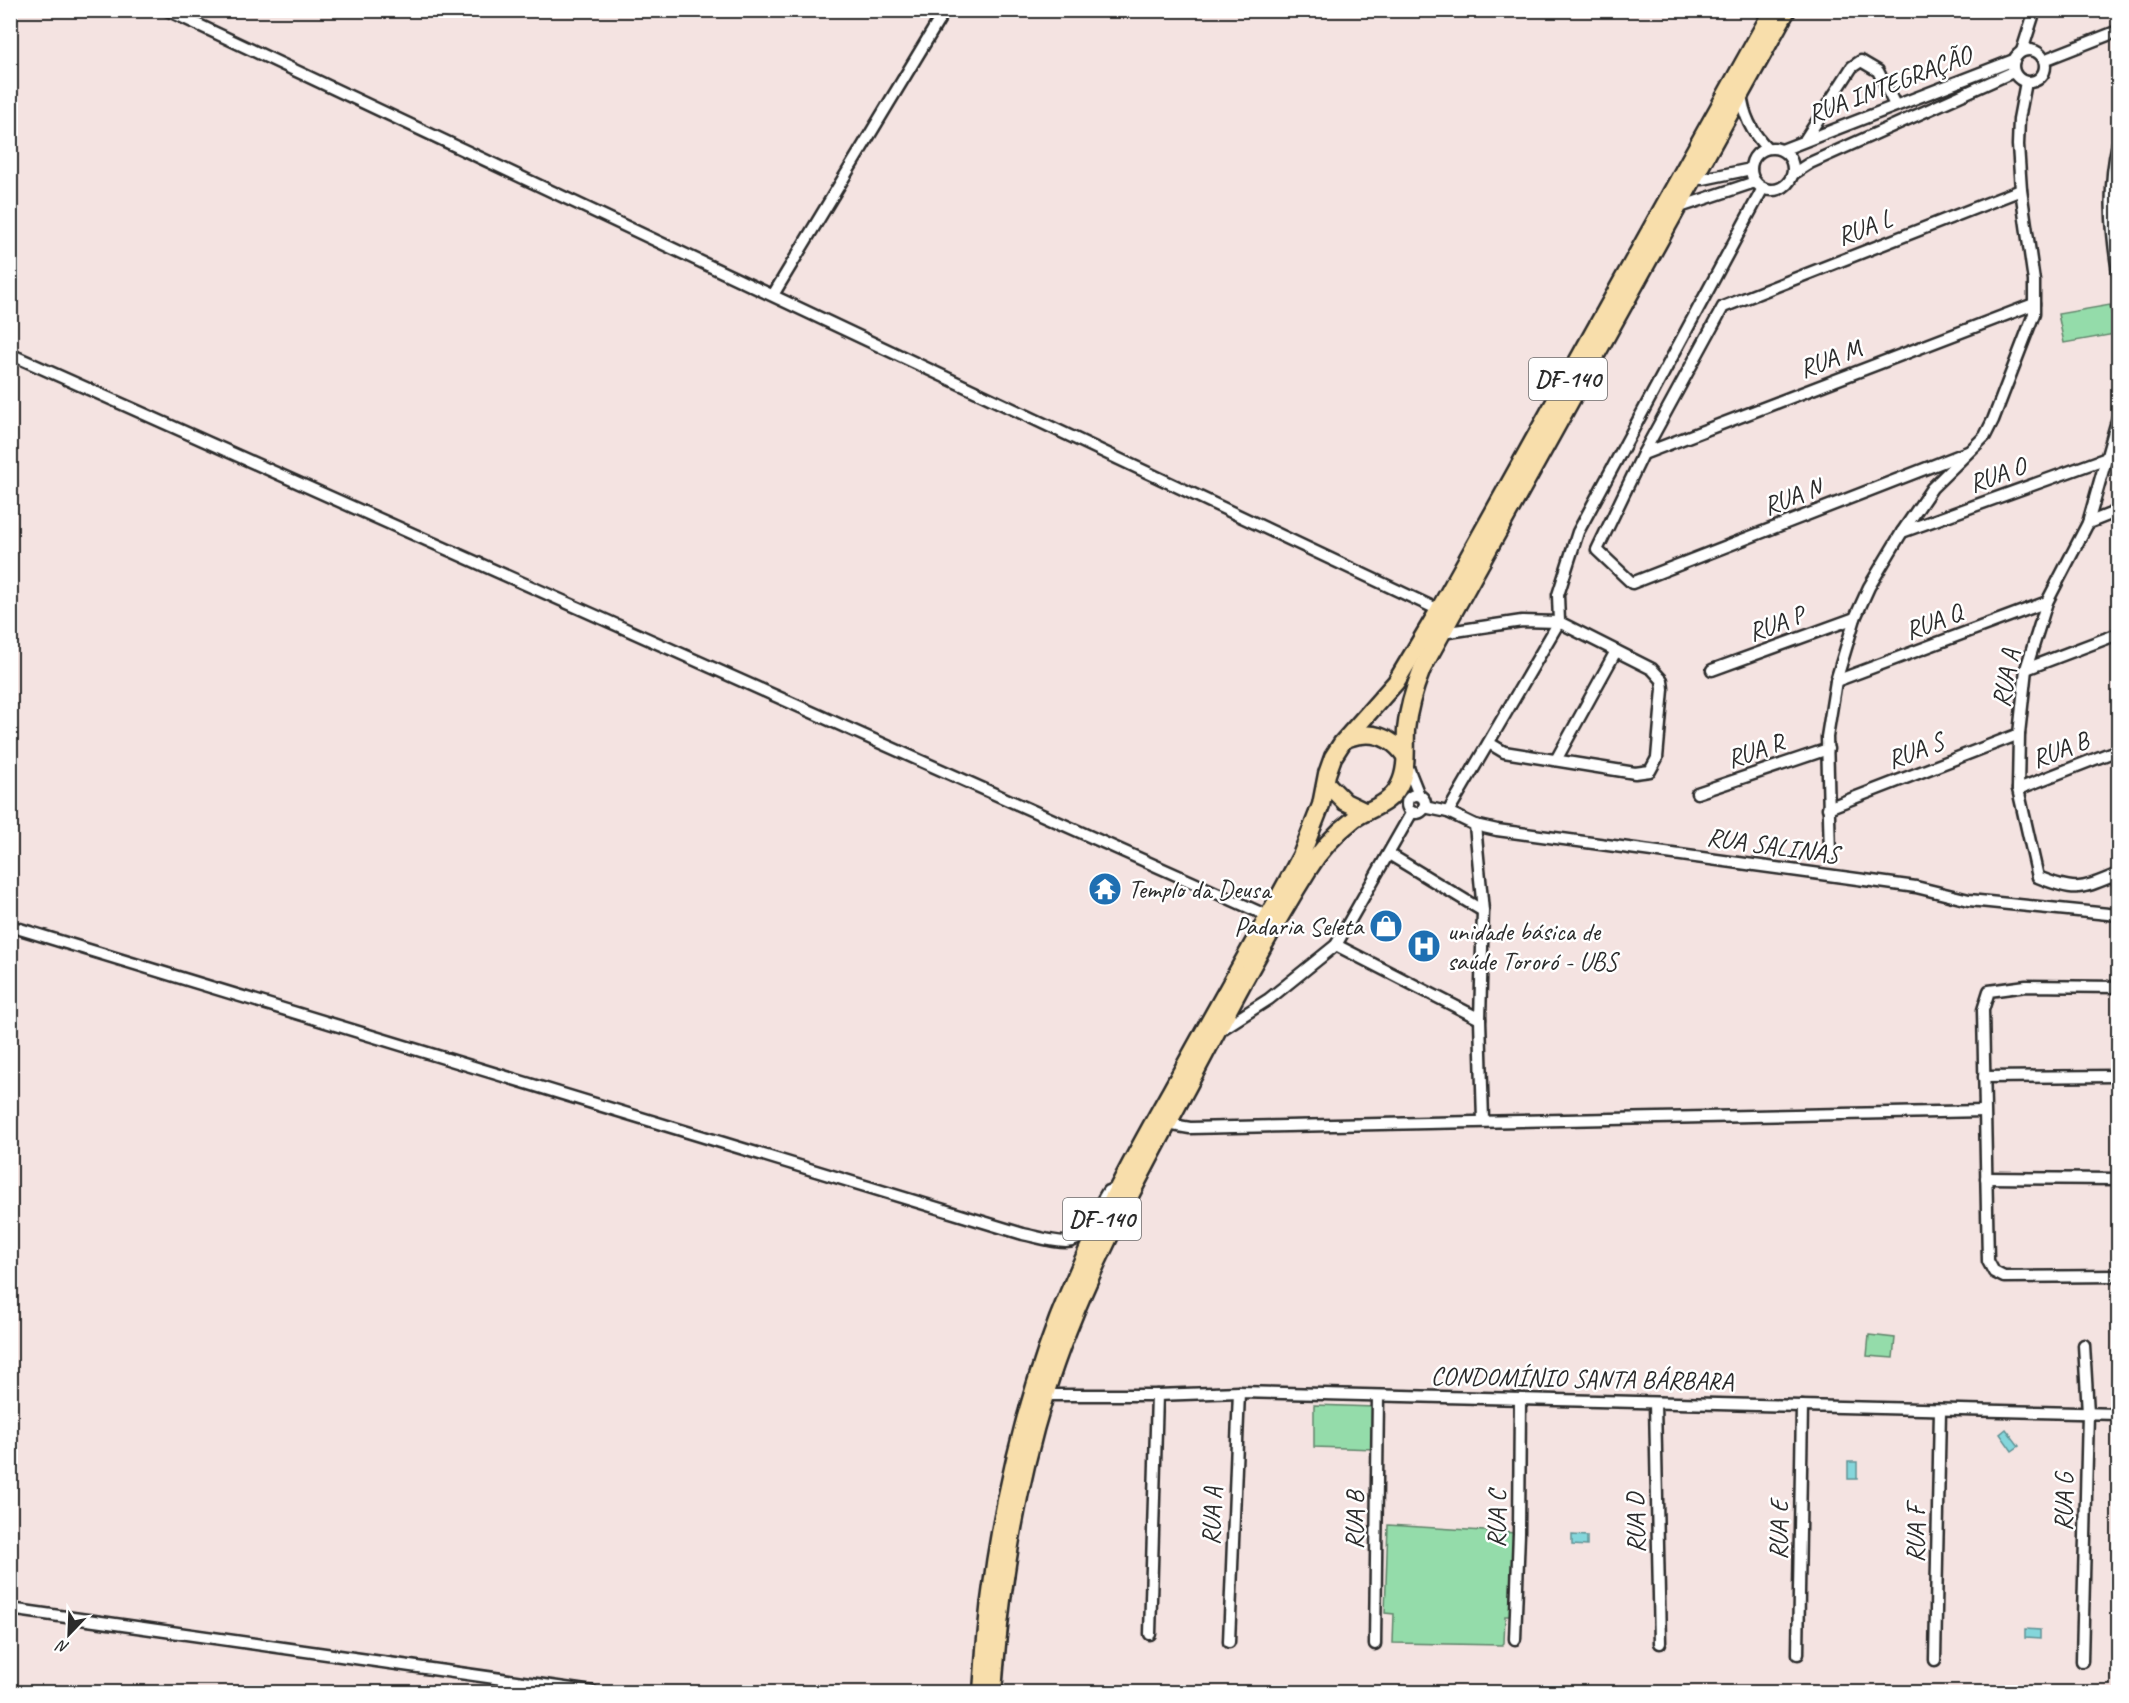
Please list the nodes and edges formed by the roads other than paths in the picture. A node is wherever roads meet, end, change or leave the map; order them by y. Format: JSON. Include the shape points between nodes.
{"nodes":[{"id":1,"x":167,"y":10,"type":"edge"},
{"id":2,"x":1773,"y":10,"type":"edge"},
{"id":3,"x":1787,"y":10,"type":"edge"},
{"id":4,"x":2035,"y":10,"type":"edge"},
{"id":5,"x":943,"y":12,"type":"edge"},
{"id":6,"x":2118,"y":31,"type":"edge"},
{"id":7,"x":2022,"y":51,"type":"junction"},
{"id":8,"x":2014,"y":60,"type":"junction"},
{"id":9,"x":2044,"y":60,"type":"junction"},
{"id":10,"x":2013,"y":72,"type":"junction"},
{"id":11,"x":2025,"y":82,"type":"junction"},
{"id":12,"x":1741,"y":93,"type":"junction"},
{"id":13,"x":1895,"y":105,"type":"junction"},
{"id":14,"x":1848,"y":124,"type":"junction"},
{"id":15,"x":1805,"y":140,"type":"junction"},
{"id":16,"x":1855,"y":144,"type":"junction"},
{"id":17,"x":2118,"y":145,"type":"edge"},
{"id":18,"x":1767,"y":148,"type":"junction"},
{"id":19,"x":1782,"y":150,"type":"junction"},
{"id":20,"x":1751,"y":169,"type":"junction"},
{"id":21,"x":1793,"y":174,"type":"junction"},
{"id":22,"x":1693,"y":178,"type":"junction"},
{"id":23,"x":1759,"y":185,"type":"junction"},
{"id":24,"x":2021,"y":190,"type":"junction"},
{"id":25,"x":1676,"y":208,"type":"junction"},
{"id":26,"x":2118,"y":269,"type":"edge"},
{"id":27,"x":773,"y":296,"type":"junction"},
{"id":28,"x":2034,"y":304,"type":"junction"},
{"id":29,"x":10,"y":354,"type":"edge"},
{"id":30,"x":2118,"y":417,"type":"edge"},
{"id":31,"x":1968,"y":452,"type":"junction"},
{"id":32,"x":1643,"y":454,"type":"junction"},
{"id":33,"x":2107,"y":459,"type":"junction"},
{"id":34,"x":2118,"y":511,"type":"edge"},
{"id":35,"x":2088,"y":523,"type":"junction"},
{"id":36,"x":1902,"y":532,"type":"junction"},
{"id":37,"x":2047,"y":602,"type":"junction"},
{"id":38,"x":1439,"y":610,"type":"junction"},
{"id":39,"x":1855,"y":618,"type":"junction"},
{"id":40,"x":1559,"y":622,"type":"junction"},
{"id":41,"x":1442,"y":633,"type":"junction"},
{"id":42,"x":2118,"y":634,"type":"edge"},
{"id":43,"x":1616,"y":651,"type":"junction"},
{"id":44,"x":2026,"y":669,"type":"junction"},
{"id":45,"x":1712,"y":670,"type":"dead end"},
{"id":46,"x":1836,"y":681,"type":"junction"},
{"id":47,"x":2019,"y":734,"type":"junction"},
{"id":48,"x":1348,"y":738,"type":"junction"},
{"id":49,"x":1489,"y":743,"type":"junction"},
{"id":50,"x":1828,"y":749,"type":"junction"},
{"id":51,"x":2118,"y":750,"type":"edge"},
{"id":52,"x":1405,"y":756,"type":"junction"},
{"id":53,"x":1556,"y":760,"type":"junction"},
{"id":54,"x":1326,"y":783,"type":"junction"},
{"id":55,"x":2018,"y":789,"type":"junction"},
{"id":56,"x":1697,"y":793,"type":"dead end"},
{"id":57,"x":1419,"y":795,"type":"junction"},
{"id":58,"x":1424,"y":807,"type":"junction"},
{"id":59,"x":1373,"y":808,"type":"junction"},
{"id":60,"x":1828,"y":808,"type":"junction"},
{"id":61,"x":1410,"y":809,"type":"junction"},
{"id":62,"x":1448,"y":812,"type":"junction"},
{"id":63,"x":1475,"y":825,"type":"junction"},
{"id":64,"x":1389,"y":854,"type":"junction"},
{"id":65,"x":1830,"y":855,"type":"dead end"},
{"id":66,"x":2118,"y":874,"type":"edge"},
{"id":67,"x":1483,"y":911,"type":"junction"},
{"id":68,"x":2118,"y":915,"type":"edge"},
{"id":69,"x":1268,"y":916,"type":"junction"},
{"id":70,"x":10,"y":926,"type":"edge"},
{"id":71,"x":1336,"y":945,"type":"junction"},
{"id":72,"x":2118,"y":987,"type":"edge"},
{"id":73,"x":1480,"y":1019,"type":"junction"},
{"id":74,"x":1216,"y":1032,"type":"junction"},
{"id":75,"x":2118,"y":1076,"type":"edge"},
{"id":76,"x":1984,"y":1077,"type":"junction"},
{"id":77,"x":1984,"y":1111,"type":"junction"},
{"id":78,"x":1483,"y":1121,"type":"junction"},
{"id":79,"x":1167,"y":1124,"type":"junction"},
{"id":80,"x":1986,"y":1178,"type":"junction"},
{"id":81,"x":2118,"y":1179,"type":"edge"},
{"id":82,"x":1116,"y":1189,"type":"junction"},
{"id":83,"x":2118,"y":1276,"type":"edge"},
{"id":84,"x":2084,"y":1345,"type":"dead end"},
{"id":85,"x":1239,"y":1392,"type":"junction"},
{"id":86,"x":1045,"y":1395,"type":"junction"},
{"id":87,"x":1157,"y":1395,"type":"junction"},
{"id":88,"x":1378,"y":1396,"type":"junction"},
{"id":89,"x":1520,"y":1399,"type":"junction"},
{"id":90,"x":1655,"y":1402,"type":"junction"},
{"id":91,"x":1802,"y":1406,"type":"junction"},
{"id":92,"x":1940,"y":1410,"type":"junction"},
{"id":93,"x":2088,"y":1413,"type":"junction"},
{"id":94,"x":2118,"y":1414,"type":"edge"},
{"id":95,"x":10,"y":1609,"type":"edge"},
{"id":96,"x":1150,"y":1634,"type":"dead end"},
{"id":97,"x":1515,"y":1639,"type":"dead end"},
{"id":98,"x":1229,"y":1642,"type":"dead end"},
{"id":99,"x":1660,"y":1643,"type":"dead end"},
{"id":100,"x":1375,"y":1644,"type":"dead end"},
{"id":101,"x":1798,"y":1654,"type":"dead end"},
{"id":102,"x":1935,"y":1660,"type":"dead end"},
{"id":103,"x":2082,"y":1661,"type":"dead end"},
{"id":104,"x":593,"y":1692,"type":"edge"},
{"id":105,"x":982,"y":1692,"type":"edge"},
{"id":106,"x":993,"y":1692,"type":"edge"}],
"edges":[{"from":1,"to":27,"type":"street"},
{"from":2,"to":38,"type":"main road","number":"DF-140"},
{"from":3,"to":12,"type":"main road","number":"DF-140"},
{"from":4,"to":7,"type":"street"},
{"from":5,"to":27,"type":"street"},
{"from":6,"to":9,"type":"street"},
{"from":7,"to":8,"type":"street"},
{"from":7,"to":9,"type":"street","via":[[2035,51]]},
{"from":8,"to":10,"type":"street"},
{"from":8,"to":13,"type":"street","name":"RUA INTEGRAÇÃO"},
{"from":9,"to":11,"type":"street","via":[[2043,74]]},
{"from":10,"to":11,"type":"street"},
{"from":10,"to":16,"type":"street","name":"RUA INTEGRAÇÃO"},
{"from":11,"to":24,"type":"street","via":[[2019,136]]},
{"from":12,"to":18,"type":"street","via":[[1747,120]]},
{"from":12,"to":22,"type":"main road","number":"DF-140"},
{"from":13,"to":14,"type":"street","name":"RUA INTEGRAÇÃO"},
{"from":13,"to":15,"type":"street","via":[[1878,71],[1861,61],[1852,68]]},
{"from":14,"to":15,"type":"street","name":"RUA INTEGRAÇÃO"},
{"from":14,"to":16,"type":"street"},
{"from":15,"to":19,"type":"street","name":"RUA INTEGRAÇÃO"},
{"from":16,"to":21,"type":"street","name":"RUA INTEGRAÇÃO"},
{"from":17,"to":26,"type":"street","via":[[2111,188]]},
{"from":18,"to":19,"type":"street"},
{"from":18,"to":20,"type":"street","via":[[1755,156]]},
{"from":19,"to":21,"type":"street","via":[[1792,160]]},
{"from":20,"to":22,"type":"street","via":[[1703,180]]},
{"from":20,"to":23,"type":"street"},
{"from":21,"to":23,"type":"street","via":[[1785,186],[1770,190]]},
{"from":22,"to":25,"type":"main road","number":"DF-140"},
{"from":23,"to":25,"type":"street"},
{"from":23,"to":40,"type":"street","via":[[1578,532],[1558,595]]},
{"from":24,"to":28,"type":"street"},
{"from":24,"to":32,"type":"street","name":"RUA L","via":[[1723,307]]},
{"from":25,"to":41,"type":"main road","number":"DF-140"},
{"from":27,"to":38,"type":"street"},
{"from":28,"to":31,"type":"street","via":[[2034,314],[1993,420]]},
{"from":28,"to":32,"type":"street","name":"RUA M"},
{"from":29,"to":69,"type":"street"},
{"from":30,"to":33,"type":"street","name":"RUA A"},
{"from":31,"to":32,"type":"street","name":"RUA N","via":[[1632,583],[1597,550]]},
{"from":31,"to":36,"type":"street","via":[[1932,488]]},
{"from":33,"to":35,"type":"street","name":"RUA A"},
{"from":33,"to":36,"type":"street","name":"RUA O"},
{"from":34,"to":35,"type":"street"},
{"from":35,"to":37,"type":"street","name":"RUA A"},
{"from":36,"to":39,"type":"street"},
{"from":37,"to":44,"type":"street","name":"RUA A"},
{"from":37,"to":46,"type":"street","name":"RUA Q"},
{"from":38,"to":48,"type":"main road","number":"DF-140","via":[[1396,682]]},
{"from":39,"to":45,"type":"street","name":"RUA P"},
{"from":39,"to":46,"type":"street"},
{"from":40,"to":41,"type":"street","via":[[1522,621]]},
{"from":40,"to":43,"type":"street"},
{"from":40,"to":49,"type":"street"},
{"from":41,"to":52,"type":"main road","number":"DF-140","via":[[1412,695]]},
{"from":42,"to":44,"type":"street"},
{"from":43,"to":53,"type":"street"},
{"from":43,"to":53,"type":"street","via":[[1653,669],[1662,680],[1657,758],[1650,771],[1635,773]]},
{"from":44,"to":47,"type":"street","name":"RUA A"},
{"from":46,"to":50,"type":"street"},
{"from":47,"to":55,"type":"street","name":"RUA A"},
{"from":47,"to":60,"type":"street","name":"RUA S"},
{"from":48,"to":52,"type":"main road","via":[[1380,736]]},
{"from":48,"to":54,"type":"main road","number":"DF-140","via":[[1334,757]]},
{"from":49,"to":53,"type":"street","via":[[1504,752]]},
{"from":49,"to":62,"type":"street"},
{"from":50,"to":56,"type":"street","name":"RUA R"},
{"from":50,"to":60,"type":"street"},
{"from":51,"to":55,"type":"street","name":"RUA B"},
{"from":52,"to":57,"type":"street"},
{"from":52,"to":59,"type":"main road","number":"DF-140","via":[[1398,787]]},
{"from":54,"to":59,"type":"main road","via":[[1345,802]]},
{"from":54,"to":69,"type":"main road","number":"DF-140","via":[[1301,856]]},
{"from":55,"to":66,"type":"street","name":"RUA A","via":[[2038,877],[2065,888],[2084,887]]},
{"from":57,"to":58,"type":"street"},
{"from":57,"to":61,"type":"street","via":[[1409,797]]},
{"from":58,"to":61,"type":"street","via":[[1419,812]]},
{"from":58,"to":62,"type":"street","name":"RUA SALINAS"},
{"from":59,"to":61,"type":"street","via":[[1394,804]]},
{"from":59,"to":74,"type":"main road","number":"DF-140","via":[[1338,833],[1313,862]]},
{"from":60,"to":65,"type":"street"},
{"from":61,"to":64,"type":"street"},
{"from":62,"to":63,"type":"street","name":"RUA SALINAS"},
{"from":63,"to":67,"type":"street"},
{"from":63,"to":68,"type":"street","name":"RUA SALINAS","via":[[1916,887],[1969,900]]},
{"from":64,"to":67,"type":"street"},
{"from":64,"to":71,"type":"street"},
{"from":67,"to":73,"type":"street"},
{"from":69,"to":82,"type":"main road","number":"DF-140"},
{"from":70,"to":82,"type":"street","via":[[1023,1234],[1069,1242],[1077,1239],[1108,1191]]},
{"from":71,"to":73,"type":"street"},
{"from":71,"to":74,"type":"street","via":[[1269,999]]},
{"from":72,"to":76,"type":"street","via":[[2026,986],[1989,991],[1983,1010]]},
{"from":73,"to":78,"type":"street"},
{"from":74,"to":79,"type":"main road","number":"DF-140"},
{"from":75,"to":76,"type":"street"},
{"from":76,"to":77,"type":"street"},
{"from":77,"to":78,"type":"street"},
{"from":77,"to":80,"type":"street"},
{"from":78,"to":79,"type":"street","via":[[1190,1128]]},
{"from":79,"to":86,"type":"main road","number":"DF-140","via":[[1097,1258]]},
{"from":80,"to":81,"type":"street"},
{"from":80,"to":83,"type":"street","via":[[1988,1261],[1994,1272],[2004,1277]]},
{"from":82,"to":105,"type":"main road","number":"DF-140","via":[[1058,1319],[1033,1390],[995,1551]]},
{"from":84,"to":93,"type":"street","name":"RUA G"},
{"from":85,"to":87,"type":"street","name":"CONDOMÍNIO SANTA BÁRBARA"},
{"from":85,"to":88,"type":"street","name":"CONDOMÍNIO SANTA BÁRBARA"},
{"from":85,"to":98,"type":"street","name":"RUA A"},
{"from":86,"to":87,"type":"street","name":"CONDOMÍNIO SANTA BÁRBARA"},
{"from":86,"to":106,"type":"main road","number":"DF-140","via":[[1008,1548]]},
{"from":87,"to":96,"type":"street"},
{"from":88,"to":89,"type":"street","name":"CONDOMÍNIO SANTA BÁRBARA"},
{"from":88,"to":100,"type":"street","name":"RUA B"},
{"from":89,"to":90,"type":"street","name":"CONDOMÍNIO SANTA BÁRBARA"},
{"from":89,"to":97,"type":"street","name":"RUA C"},
{"from":90,"to":91,"type":"street","name":"CONDOMÍNIO SANTA BÁRBARA"},
{"from":90,"to":99,"type":"street","name":"RUA D"},
{"from":91,"to":92,"type":"street","name":"CONDOMÍNIO SANTA BÁRBARA"},
{"from":91,"to":101,"type":"street","name":"RUA E"},
{"from":92,"to":93,"type":"street","name":"CONDOMÍNIO SANTA BÁRBARA"},
{"from":92,"to":102,"type":"street","name":"RUA F"},
{"from":93,"to":94,"type":"street","name":"CONDOMÍNIO SANTA BÁRBARA"},
{"from":93,"to":103,"type":"street","name":"RUA G"},
{"from":95,"to":104,"type":"street"}]}
